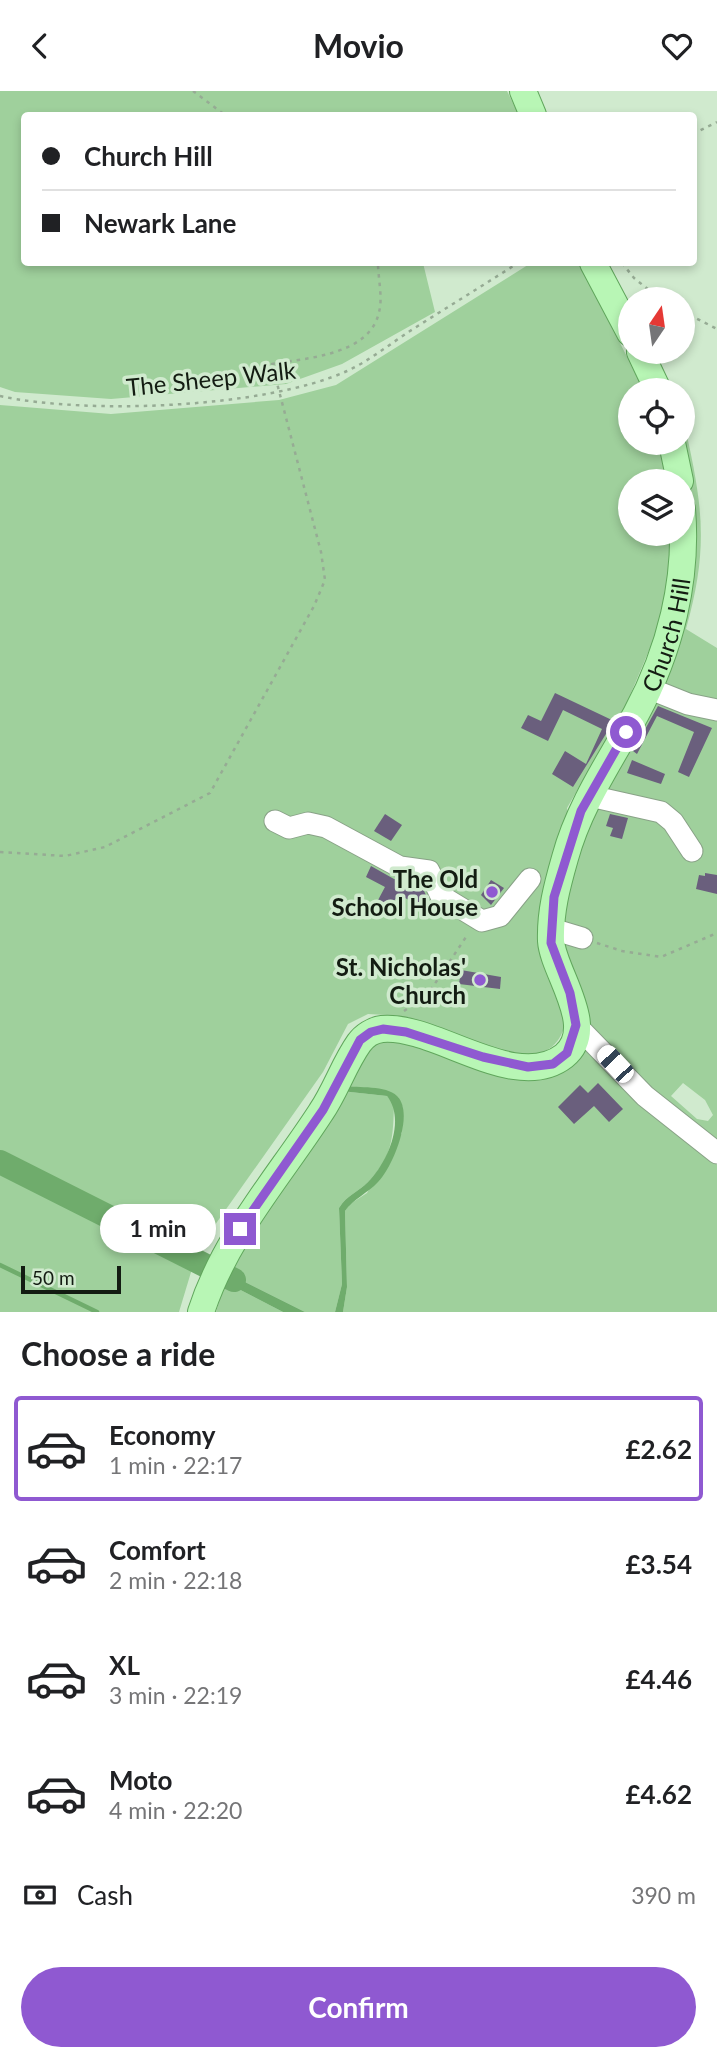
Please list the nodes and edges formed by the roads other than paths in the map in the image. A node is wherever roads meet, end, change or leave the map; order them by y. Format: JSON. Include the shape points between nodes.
{"nodes":[{"id":1,"x":523,"y":91,"type":"edge"},
{"id":2,"x":532,"y":112,"type":"edge"},
{"id":3,"x":595,"y":266,"type":"edge"},
{"id":4,"x":618,"y":310,"type":"edge"},
{"id":5,"x":683,"y":546,"type":"edge"},
{"id":6,"x":648,"y":688,"type":"junction"},
{"id":7,"x":717,"y":710,"type":"edge"},
{"id":8,"x":590,"y":796,"type":"junction"},
{"id":9,"x":275,"y":821,"type":"dead end"},
{"id":10,"x":692,"y":851,"type":"dead end"},
{"id":11,"x":530,"y":879,"type":"dead end"},
{"id":12,"x":552,"y":929,"type":"junction"},
{"id":13,"x":582,"y":938,"type":"road end"},
{"id":14,"x":576,"y":1025,"type":"junction"},
{"id":15,"x":717,"y":1153,"type":"edge"},
{"id":16,"x":201,"y":1312,"type":"edge"}],
"edges":[{"from":1,"to":2,"type":"main road"},
{"from":3,"to":4,"type":"main road"},
{"from":5,"to":6,"type":"main road","name":"Church Hill","via":[[680,587]]},
{"from":6,"to":7,"type":"street"},
{"from":6,"to":8,"type":"main road","name":"Church Hill"},
{"from":8,"to":10,"type":"street","via":[[661,812]]},
{"from":8,"to":12,"type":"main road","name":"Church Hill","via":[[554,897]]},
{"from":9,"to":11,"type":"street","via":[[289,828],[307,823],[326,827],[400,867],[429,871],[441,897],[478,919],[500,916]]},
{"from":12,"to":13,"type":"street"},
{"from":12,"to":14,"type":"main road","name":"Church Hill","via":[[551,943],[570,993]]},
{"from":14,"to":15,"type":"street","via":[[645,1096]]},
{"from":14,"to":16,"type":"main road","via":[[567,1053],[540,1067],[483,1057],[406,1032],[383,1029],[360,1040],[323,1110],[225,1254]]}]}
